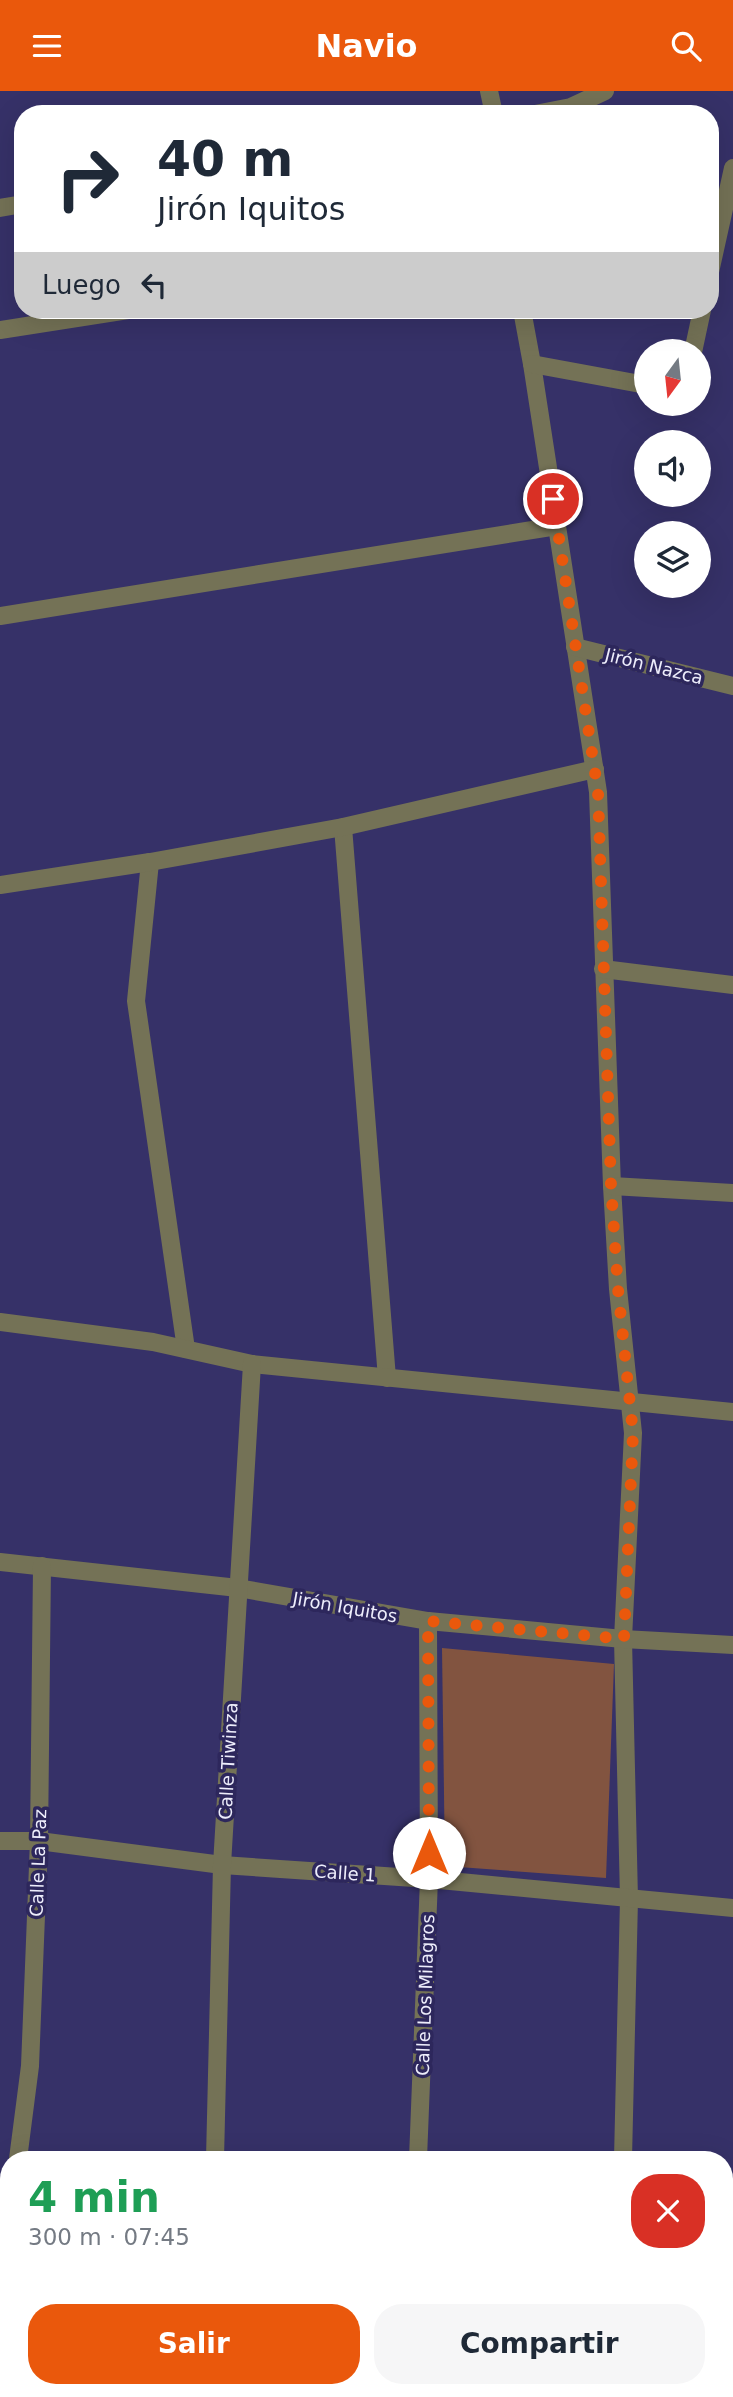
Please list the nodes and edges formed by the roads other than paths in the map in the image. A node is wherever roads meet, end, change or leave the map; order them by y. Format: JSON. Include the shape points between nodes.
{"nodes":[{"id":1,"x":606,"y":91,"type":"edge"},
{"id":2,"x":575,"y":105,"type":"edge"},
{"id":3,"x":733,"y":168,"type":"edge"},
{"id":4,"x":719,"y":231,"type":"edge"},
{"id":5,"x":70,"y":319,"type":"edge"},
{"id":6,"x":524,"y":319,"type":"edge"},
{"id":7,"x":700,"y":319,"type":"edge"},
{"id":8,"x":0,"y":330,"type":"edge"},
{"id":9,"x":696,"y":339,"type":"edge"},
{"id":10,"x":532,"y":364,"type":"junction"},
{"id":11,"x":634,"y":383,"type":"edge"},
{"id":12,"x":557,"y":526,"type":"junction"},
{"id":13,"x":0,"y":617,"type":"edge"},
{"id":14,"x":575,"y":646,"type":"junction"},
{"id":15,"x":733,"y":685,"type":"edge"},
{"id":16,"x":595,"y":769,"type":"junction"},
{"id":17,"x":343,"y":827,"type":"junction"},
{"id":18,"x":150,"y":862,"type":"junction"},
{"id":19,"x":0,"y":885,"type":"edge"},
{"id":20,"x":603,"y":969,"type":"junction"},
{"id":21,"x":733,"y":985,"type":"edge"},
{"id":22,"x":611,"y":1186,"type":"junction"},
{"id":23,"x":733,"y":1193,"type":"edge"},
{"id":24,"x":0,"y":1322,"type":"edge"},
{"id":25,"x":186,"y":1349,"type":"junction"},
{"id":26,"x":251,"y":1364,"type":"junction"},
{"id":27,"x":387,"y":1378,"type":"junction"},
{"id":28,"x":631,"y":1401,"type":"junction"},
{"id":29,"x":733,"y":1412,"type":"edge"},
{"id":30,"x":0,"y":1562,"type":"edge"},
{"id":31,"x":41,"y":1566,"type":"junction"},
{"id":32,"x":238,"y":1588,"type":"junction"},
{"id":33,"x":428,"y":1621,"type":"junction"},
{"id":34,"x":624,"y":1639,"type":"junction"},
{"id":35,"x":733,"y":1645,"type":"edge"},
{"id":36,"x":0,"y":1841,"type":"edge"},
{"id":37,"x":39,"y":1841,"type":"junction"},
{"id":38,"x":222,"y":1865,"type":"junction"},
{"id":39,"x":429,"y":1879,"type":"junction"},
{"id":40,"x":629,"y":1899,"type":"junction"},
{"id":41,"x":733,"y":1908,"type":"edge"},
{"id":42,"x":19,"y":2151,"type":"edge"},
{"id":43,"x":220,"y":2151,"type":"edge"},
{"id":44,"x":418,"y":2151,"type":"edge"},
{"id":45,"x":623,"y":2151,"type":"edge"}],
"edges":[{"from":1,"to":2,"type":"street"},
{"from":3,"to":4,"type":"street"},
{"from":5,"to":8,"type":"street"},
{"from":6,"to":10,"type":"street"},
{"from":7,"to":9,"type":"street"},
{"from":10,"to":11,"type":"street"},
{"from":10,"to":12,"type":"street"},
{"from":12,"to":13,"type":"street"},
{"from":12,"to":14,"type":"street"},
{"from":14,"to":15,"type":"street","name":"Jirón Nazca"},
{"from":14,"to":16,"type":"street"},
{"from":16,"to":17,"type":"street"},
{"from":16,"to":20,"type":"street"},
{"from":17,"to":18,"type":"street"},
{"from":17,"to":27,"type":"street"},
{"from":18,"to":19,"type":"street"},
{"from":18,"to":25,"type":"street","via":[[136,1001]]},
{"from":20,"to":21,"type":"street"},
{"from":20,"to":22,"type":"street"},
{"from":22,"to":23,"type":"street"},
{"from":22,"to":28,"type":"street"},
{"from":24,"to":25,"type":"street"},
{"from":25,"to":26,"type":"street"},
{"from":26,"to":27,"type":"street"},
{"from":26,"to":32,"type":"street","name":"Calle Tiwinza"},
{"from":27,"to":28,"type":"street"},
{"from":28,"to":29,"type":"street"},
{"from":28,"to":34,"type":"street"},
{"from":30,"to":31,"type":"street","name":"Jirón Iquitos"},
{"from":31,"to":32,"type":"street","name":"Jirón Iquitos"},
{"from":31,"to":37,"type":"street","name":"Calle La Paz"},
{"from":32,"to":33,"type":"street","name":"Jirón Iquitos"},
{"from":32,"to":38,"type":"street","name":"Calle Tiwinza"},
{"from":33,"to":34,"type":"street","name":"Jirón Iquitos"},
{"from":33,"to":39,"type":"street","name":"Calle Los Milagros"},
{"from":34,"to":35,"type":"street","name":"Jirón Iquitos"},
{"from":34,"to":40,"type":"street"},
{"from":36,"to":37,"type":"street","name":"Calle 1"},
{"from":37,"to":38,"type":"street","name":"Calle 1"},
{"from":37,"to":42,"type":"street","name":"Calle La Paz","via":[[30,2066]]},
{"from":38,"to":39,"type":"street","name":"Calle 1"},
{"from":38,"to":43,"type":"street","name":"Calle Tiwinza"},
{"from":39,"to":40,"type":"street","name":"Calle 1"},
{"from":39,"to":44,"type":"street","name":"Calle Los Milagros"},
{"from":40,"to":41,"type":"street","name":"Calle 1"},
{"from":40,"to":45,"type":"street"}]}
